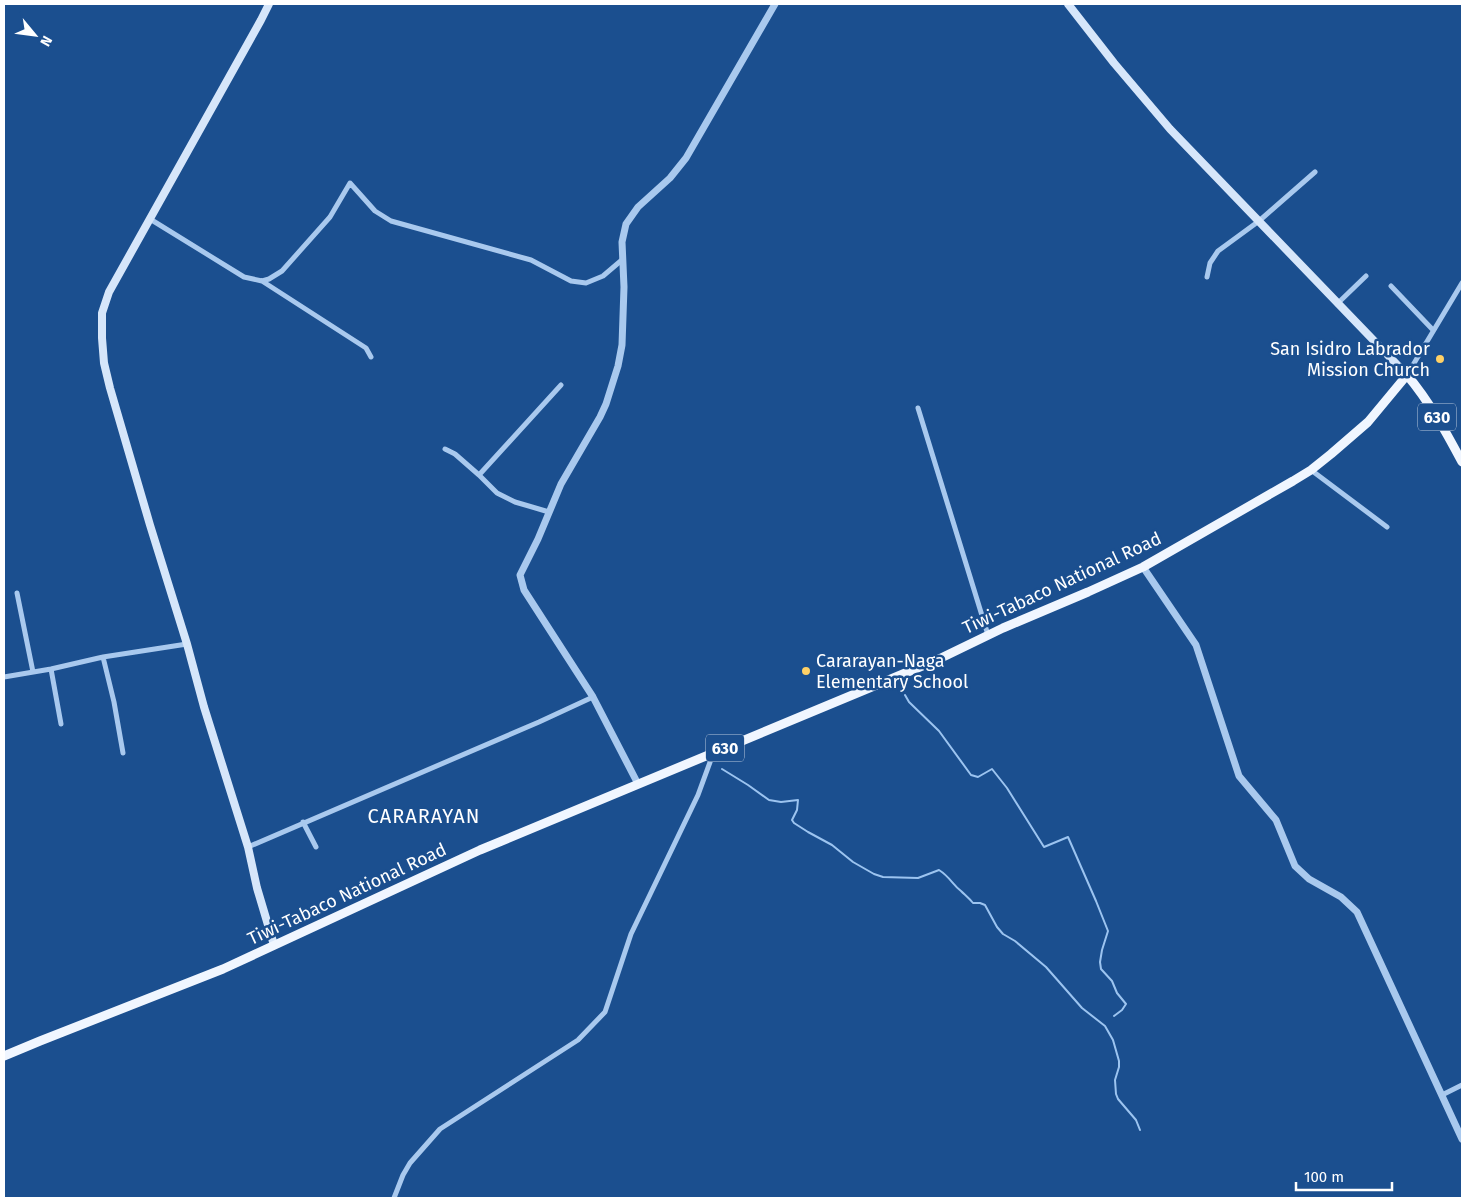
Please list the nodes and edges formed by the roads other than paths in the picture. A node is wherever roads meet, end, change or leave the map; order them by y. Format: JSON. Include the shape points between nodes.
{"nodes":[{"id":1,"x":269,"y":4,"type":"edge"},
{"id":2,"x":775,"y":4,"type":"edge"},
{"id":3,"x":1068,"y":4,"type":"edge"},
{"id":4,"x":1315,"y":172,"type":"dead end"},
{"id":5,"x":150,"y":219,"type":"junction"},
{"id":6,"x":1258,"y":221,"type":"junction"},
{"id":7,"x":623,"y":259,"type":"junction"},
{"id":8,"x":1366,"y":276,"type":"dead end"},
{"id":9,"x":1206,"y":277,"type":"dead end"},
{"id":10,"x":262,"y":281,"type":"junction"},
{"id":11,"x":1462,"y":283,"type":"edge"},
{"id":12,"x":1391,"y":286,"type":"dead end"},
{"id":13,"x":1337,"y":304,"type":"junction"},
{"id":14,"x":1434,"y":330,"type":"junction"},
{"id":15,"x":371,"y":357,"type":"dead end"},
{"id":16,"x":1406,"y":375,"type":"junction"},
{"id":17,"x":561,"y":385,"type":"dead end"},
{"id":18,"x":918,"y":408,"type":"dead end"},
{"id":19,"x":445,"y":449,"type":"dead end"},
{"id":20,"x":1462,"y":462,"type":"edge"},
{"id":21,"x":1311,"y":470,"type":"junction"},
{"id":22,"x":479,"y":475,"type":"junction"},
{"id":23,"x":549,"y":512,"type":"junction"},
{"id":24,"x":1387,"y":527,"type":"dead end"},
{"id":25,"x":1143,"y":567,"type":"junction"},
{"id":26,"x":17,"y":593,"type":"dead end"},
{"id":27,"x":988,"y":635,"type":"junction"},
{"id":28,"x":187,"y":644,"type":"junction"},
{"id":29,"x":103,"y":657,"type":"junction"},
{"id":30,"x":51,"y":669,"type":"junction"},
{"id":31,"x":33,"y":672,"type":"junction"},
{"id":32,"x":4,"y":677,"type":"edge"},
{"id":33,"x":593,"y":697,"type":"junction"},
{"id":34,"x":61,"y":724,"type":"dead end"},
{"id":35,"x":123,"y":753,"type":"dead end"},
{"id":36,"x":713,"y":753,"type":"junction"},
{"id":37,"x":638,"y":784,"type":"junction"},
{"id":38,"x":303,"y":822,"type":"junction"},
{"id":39,"x":248,"y":847,"type":"junction"},
{"id":40,"x":316,"y":847,"type":"dead end"},
{"id":41,"x":274,"y":945,"type":"junction"},
{"id":42,"x":4,"y":1056,"type":"edge"},
{"id":43,"x":1462,"y":1085,"type":"edge"},
{"id":44,"x":1442,"y":1095,"type":"junction"},
{"id":45,"x":1462,"y":1139,"type":"edge"},
{"id":46,"x":394,"y":1198,"type":"edge"}],
"edges":[{"from":1,"to":5,"type":"main road"},
{"from":2,"to":7,"type":"street","via":[[686,158],[670,178],[638,207],[626,224]]},
{"from":3,"to":6,"type":"main road","via":[[1170,129]]},
{"from":4,"to":6,"type":"street"},
{"from":5,"to":10,"type":"street","via":[[244,277]]},
{"from":5,"to":28,"type":"main road","via":[[109,292],[102,313],[104,363]]},
{"from":6,"to":9,"type":"street","via":[[1218,251]]},
{"from":6,"to":13,"type":"main road"},
{"from":7,"to":10,"type":"street","via":[[603,276],[586,283],[571,281],[532,260],[391,221],[375,211],[350,183],[330,217],[282,271]]},
{"from":7,"to":23,"type":"street","via":[[622,344],[618,366],[600,417],[561,484]]},
{"from":8,"to":13,"type":"street"},
{"from":10,"to":15,"type":"street","via":[[366,348]]},
{"from":11,"to":14,"type":"street"},
{"from":12,"to":14,"type":"street"},
{"from":13,"to":16,"type":"main road"},
{"from":14,"to":16,"type":"street"},
{"from":16,"to":20,"type":"main road","number":"630","via":[[1428,403]]},
{"from":16,"to":21,"type":"main road","name":"Tiwi-Tabaco National Road","number":"630","via":[[1368,422]]},
{"from":17,"to":22,"type":"street"},
{"from":18,"to":27,"type":"street"},
{"from":19,"to":22,"type":"street"},
{"from":21,"to":24,"type":"street"},
{"from":21,"to":25,"type":"main road","name":"Tiwi-Tabaco National Road","number":"630"},
{"from":22,"to":23,"type":"street","via":[[497,493]]},
{"from":23,"to":33,"type":"street","via":[[520,575],[524,590]]},
{"from":25,"to":27,"type":"main road","name":"Tiwi-Tabaco National Road","number":"630"},
{"from":25,"to":44,"type":"street","via":[[1196,645],[1239,776],[1276,820],[1295,866],[1309,879],[1342,897],[1357,912]]},
{"from":26,"to":31,"type":"street"},
{"from":27,"to":36,"type":"main road","name":"Tiwi-Tabaco National Road","number":"630","via":[[939,659]]},
{"from":28,"to":29,"type":"street"},
{"from":28,"to":39,"type":"main road"},
{"from":29,"to":30,"type":"street"},
{"from":29,"to":35,"type":"street"},
{"from":30,"to":31,"type":"street"},
{"from":30,"to":34,"type":"street"},
{"from":31,"to":32,"type":"street"},
{"from":33,"to":37,"type":"street"},
{"from":33,"to":38,"type":"street"},
{"from":36,"to":37,"type":"main road","name":"Tiwi-Tabaco National Road","number":"630"},
{"from":36,"to":46,"type":"street","via":[[698,795],[632,934],[605,1012],[578,1040],[440,1129],[410,1162]]},
{"from":37,"to":41,"type":"main road","name":"Tiwi-Tabaco National Road","number":"630","via":[[480,850]]},
{"from":38,"to":39,"type":"street"},
{"from":38,"to":40,"type":"street"},
{"from":39,"to":41,"type":"main road"},
{"from":41,"to":42,"type":"main road","name":"Tiwi-Tabaco National Road","number":"630","via":[[223,969]]},
{"from":43,"to":44,"type":"street"},
{"from":44,"to":45,"type":"street"}]}
